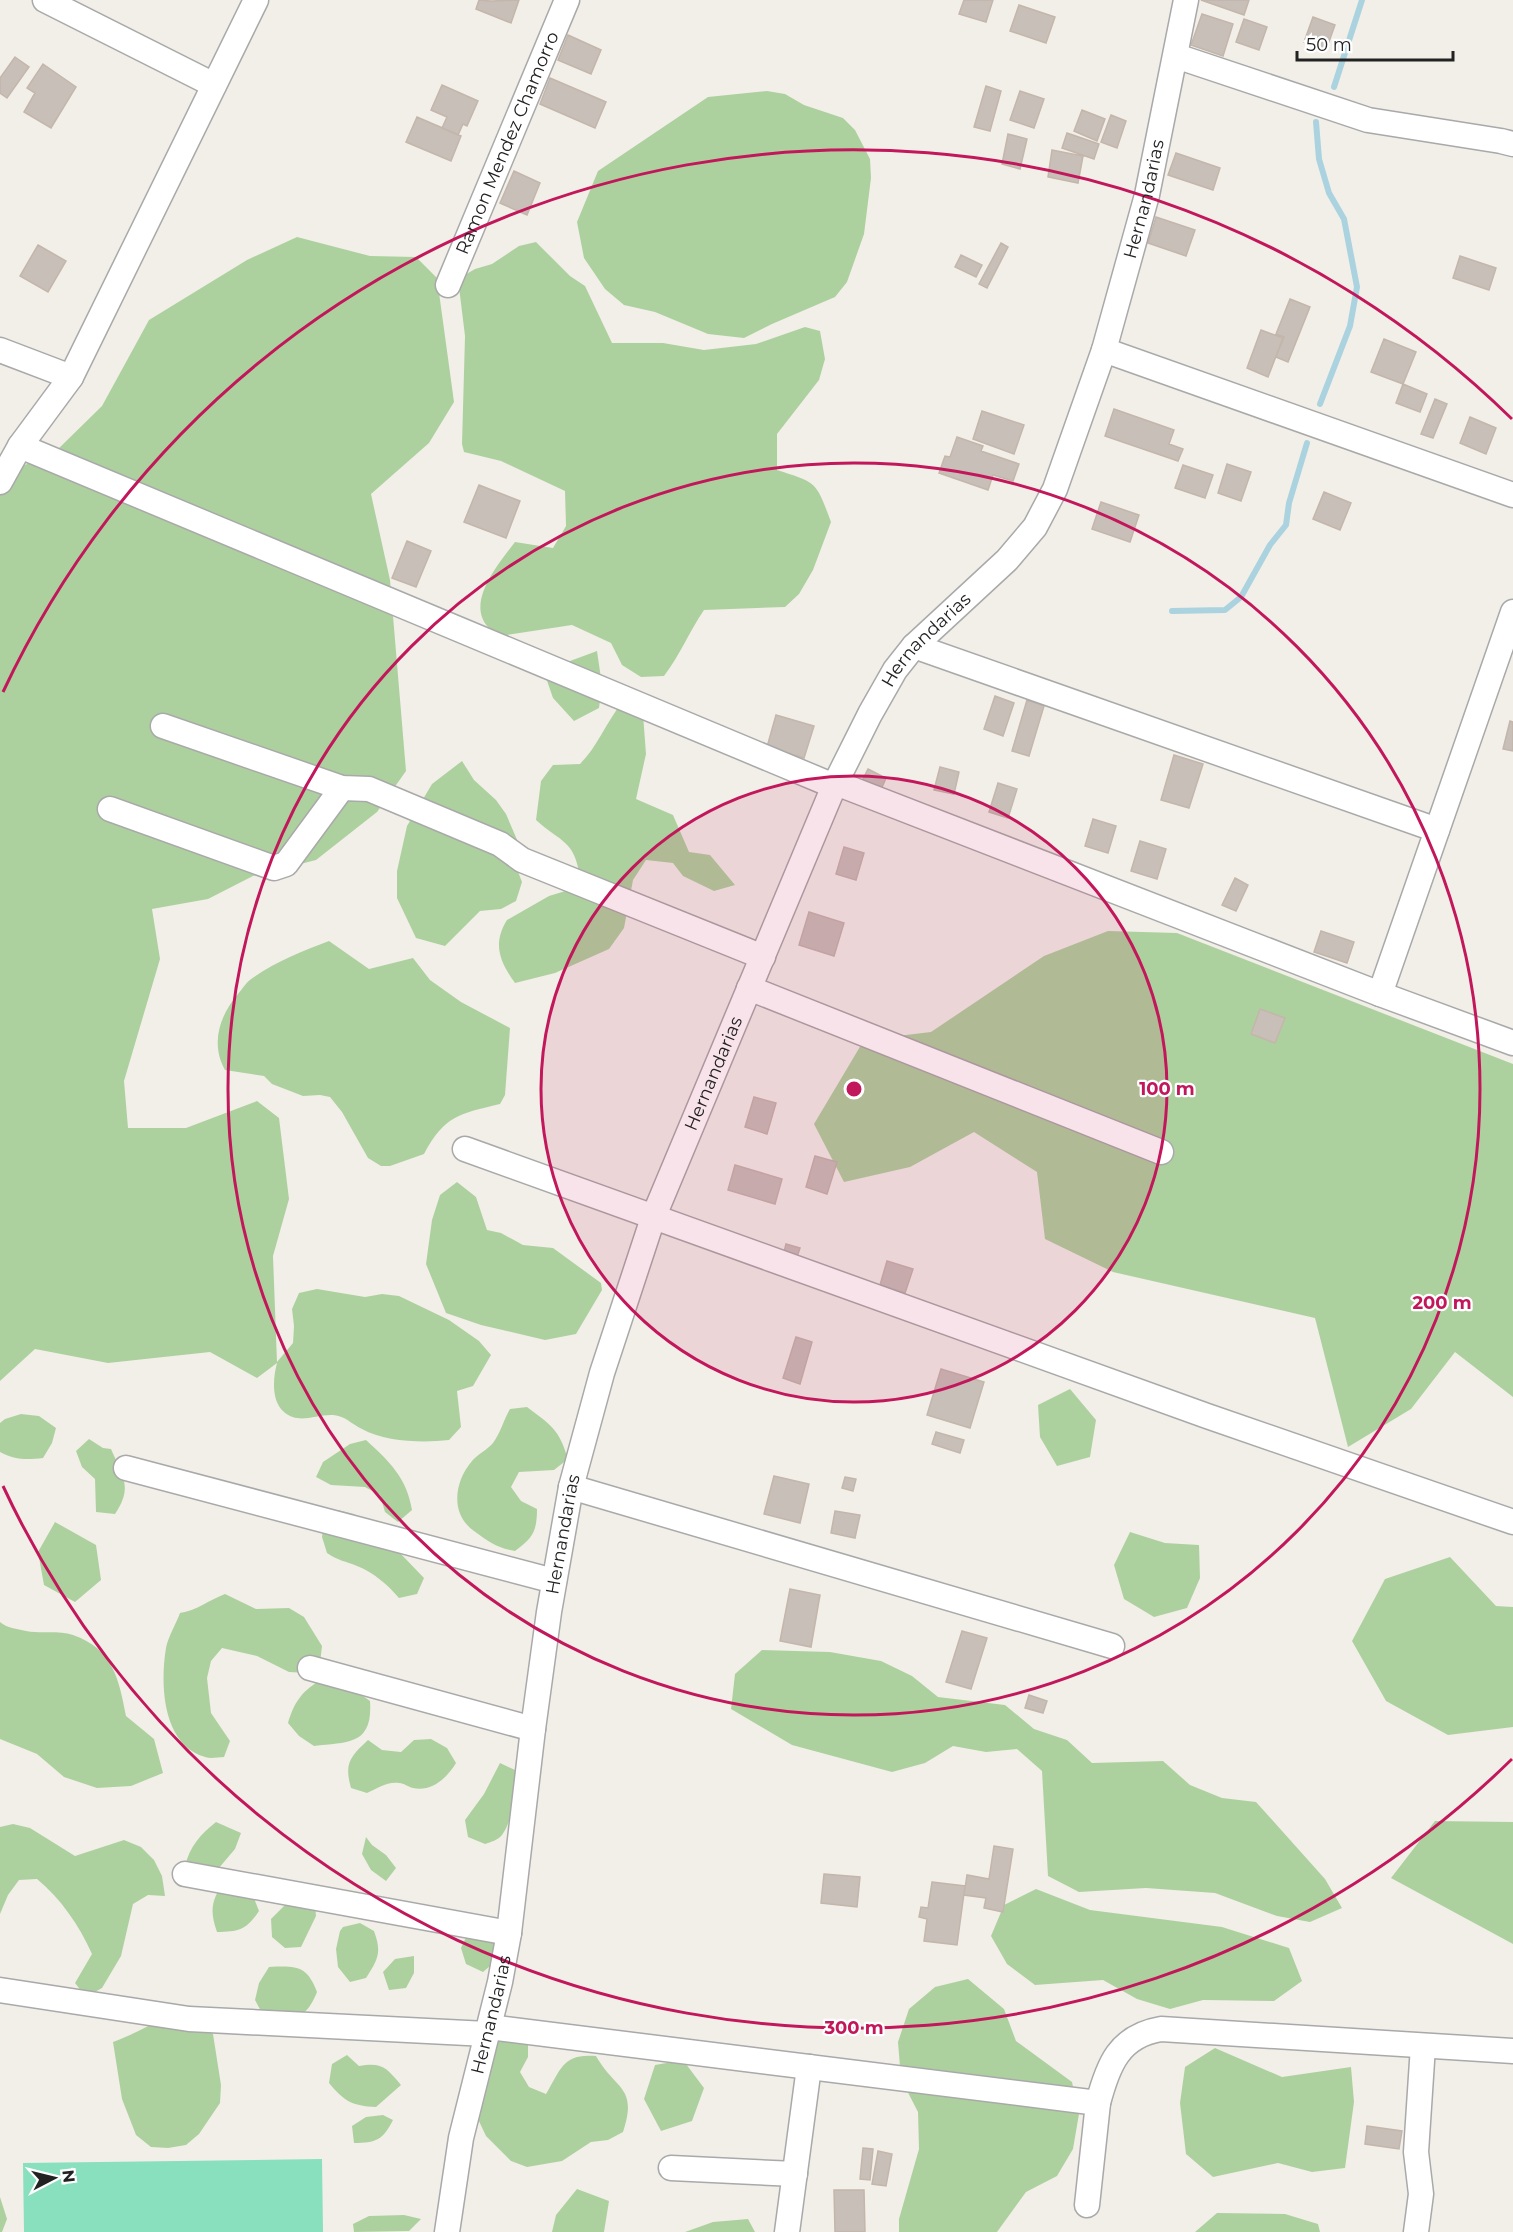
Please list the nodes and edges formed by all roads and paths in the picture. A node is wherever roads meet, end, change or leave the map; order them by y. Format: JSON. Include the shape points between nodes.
{"nodes":[{"id":1,"x":45,"y":0,"type":"edge"},
{"id":2,"x":256,"y":0,"type":"edge"},
{"id":3,"x":567,"y":0,"type":"edge"},
{"id":4,"x":1186,"y":0,"type":"edge"},
{"id":5,"x":1176,"y":56,"type":"junction"},
{"id":6,"x":214,"y":85,"type":"junction"},
{"id":7,"x":1513,"y":144,"type":"edge"},
{"id":8,"x":448,"y":285,"type":"dead end"},
{"id":9,"x":0,"y":350,"type":"edge"},
{"id":10,"x":1104,"y":351,"type":"junction"},
{"id":11,"x":71,"y":377,"type":"junction"},
{"id":12,"x":20,"y":446,"type":"junction"},
{"id":13,"x":0,"y":482,"type":"edge"},
{"id":14,"x":1513,"y":495,"type":"edge"},
{"id":15,"x":1513,"y":612,"type":"edge"},
{"id":16,"x":914,"y":646,"type":"junction"},
{"id":17,"x":163,"y":726,"type":"dead end"},
{"id":18,"x":835,"y":785,"type":"junction"},
{"id":19,"x":342,"y":788,"type":"junction"},
{"id":20,"x":110,"y":809,"type":"dead end"},
{"id":21,"x":1437,"y":830,"type":"junction"},
{"id":22,"x":763,"y":957,"type":"junction"},
{"id":23,"x":749,"y":988,"type":"junction"},
{"id":24,"x":1380,"y":994,"type":"junction"},
{"id":25,"x":1513,"y":1043,"type":"edge"},
{"id":26,"x":465,"y":1149,"type":"dead end"},
{"id":27,"x":1161,"y":1152,"type":"dead end"},
{"id":28,"x":653,"y":1218,"type":"junction"},
{"id":29,"x":126,"y":1468,"type":"dead end"},
{"id":30,"x":571,"y":1487,"type":"junction"},
{"id":31,"x":1513,"y":1522,"type":"edge"},
{"id":32,"x":554,"y":1581,"type":"junction"},
{"id":33,"x":1112,"y":1646,"type":"dead end"},
{"id":34,"x":310,"y":1668,"type":"dead end"},
{"id":35,"x":533,"y":1729,"type":"junction"},
{"id":36,"x":184,"y":1874,"type":"dead end"},
{"id":37,"x":509,"y":1934,"type":"junction"},
{"id":38,"x":0,"y":1990,"type":"edge"},
{"id":39,"x":488,"y":2031,"type":"junction"},
{"id":40,"x":1423,"y":2046,"type":"junction"},
{"id":41,"x":1513,"y":2051,"type":"edge"},
{"id":42,"x":809,"y":2067,"type":"junction"},
{"id":43,"x":1098,"y":2103,"type":"junction"},
{"id":44,"x":672,"y":2168,"type":"dead end"},
{"id":45,"x":795,"y":2174,"type":"junction"},
{"id":46,"x":1087,"y":2205,"type":"dead end"},
{"id":47,"x":447,"y":2232,"type":"edge"},
{"id":48,"x":787,"y":2232,"type":"edge"},
{"id":49,"x":1416,"y":2232,"type":"edge"}],
"edges":[{"from":1,"to":6,"type":"street"},
{"from":2,"to":6,"type":"street"},
{"from":3,"to":8,"type":"street","name":"Ramon Mendez Chamorro"},
{"from":4,"to":5,"type":"street","name":"Hernandarias"},
{"from":5,"to":7,"type":"street","via":[[1368,120]]},
{"from":5,"to":10,"type":"street","name":"Hernandarias","via":[[1147,195]]},
{"from":6,"to":11,"type":"street"},
{"from":9,"to":11,"type":"street"},
{"from":10,"to":14,"type":"street"},
{"from":10,"to":16,"type":"street","name":"Hernandarias","via":[[1055,489],[1035,527],[1007,560]]},
{"from":11,"to":12,"type":"street"},
{"from":12,"to":13,"type":"street"},
{"from":12,"to":18,"type":"street"},
{"from":15,"to":21,"type":"street"},
{"from":16,"to":18,"type":"street","name":"Hernandarias","via":[[895,670]]},
{"from":16,"to":21,"type":"street"},
{"from":17,"to":19,"type":"street"},
{"from":18,"to":22,"type":"street","name":"Hernandarias"},
{"from":18,"to":24,"type":"street"},
{"from":19,"to":20,"type":"street","via":[[286,864],[274,868]]},
{"from":19,"to":22,"type":"street","via":[[369,789],[500,844],[522,860]]},
{"from":21,"to":24,"type":"street"},
{"from":22,"to":23,"type":"street","name":"Hernandarias"},
{"from":23,"to":27,"type":"street"},
{"from":23,"to":28,"type":"street","name":"Hernandarias"},
{"from":24,"to":25,"type":"street"},
{"from":26,"to":28,"type":"street"},
{"from":28,"to":30,"type":"street","name":"Hernandarias","via":[[602,1373]]},
{"from":28,"to":31,"type":"street"},
{"from":29,"to":32,"type":"street"},
{"from":30,"to":32,"type":"street","name":"Hernandarias"},
{"from":30,"to":33,"type":"street"},
{"from":32,"to":35,"type":"street","name":"Hernandarias"},
{"from":34,"to":35,"type":"street"},
{"from":35,"to":37,"type":"street","name":"Hernandarias"},
{"from":36,"to":37,"type":"street"},
{"from":37,"to":39,"type":"street","name":"Hernandarias"},
{"from":38,"to":39,"type":"street","via":[[189,2019]]},
{"from":39,"to":42,"type":"street"},
{"from":39,"to":47,"type":"street","name":"Hernandarias","via":[[461,2138]]},
{"from":40,"to":41,"type":"street"},
{"from":40,"to":43,"type":"street","via":[[1148,2031],[1125,2043]]},
{"from":40,"to":49,"type":"street","via":[[1416,2152],[1421,2194]]},
{"from":42,"to":43,"type":"street"},
{"from":42,"to":45,"type":"street"},
{"from":43,"to":46,"type":"street"},
{"from":44,"to":45,"type":"street"},
{"from":45,"to":48,"type":"street"}]}
